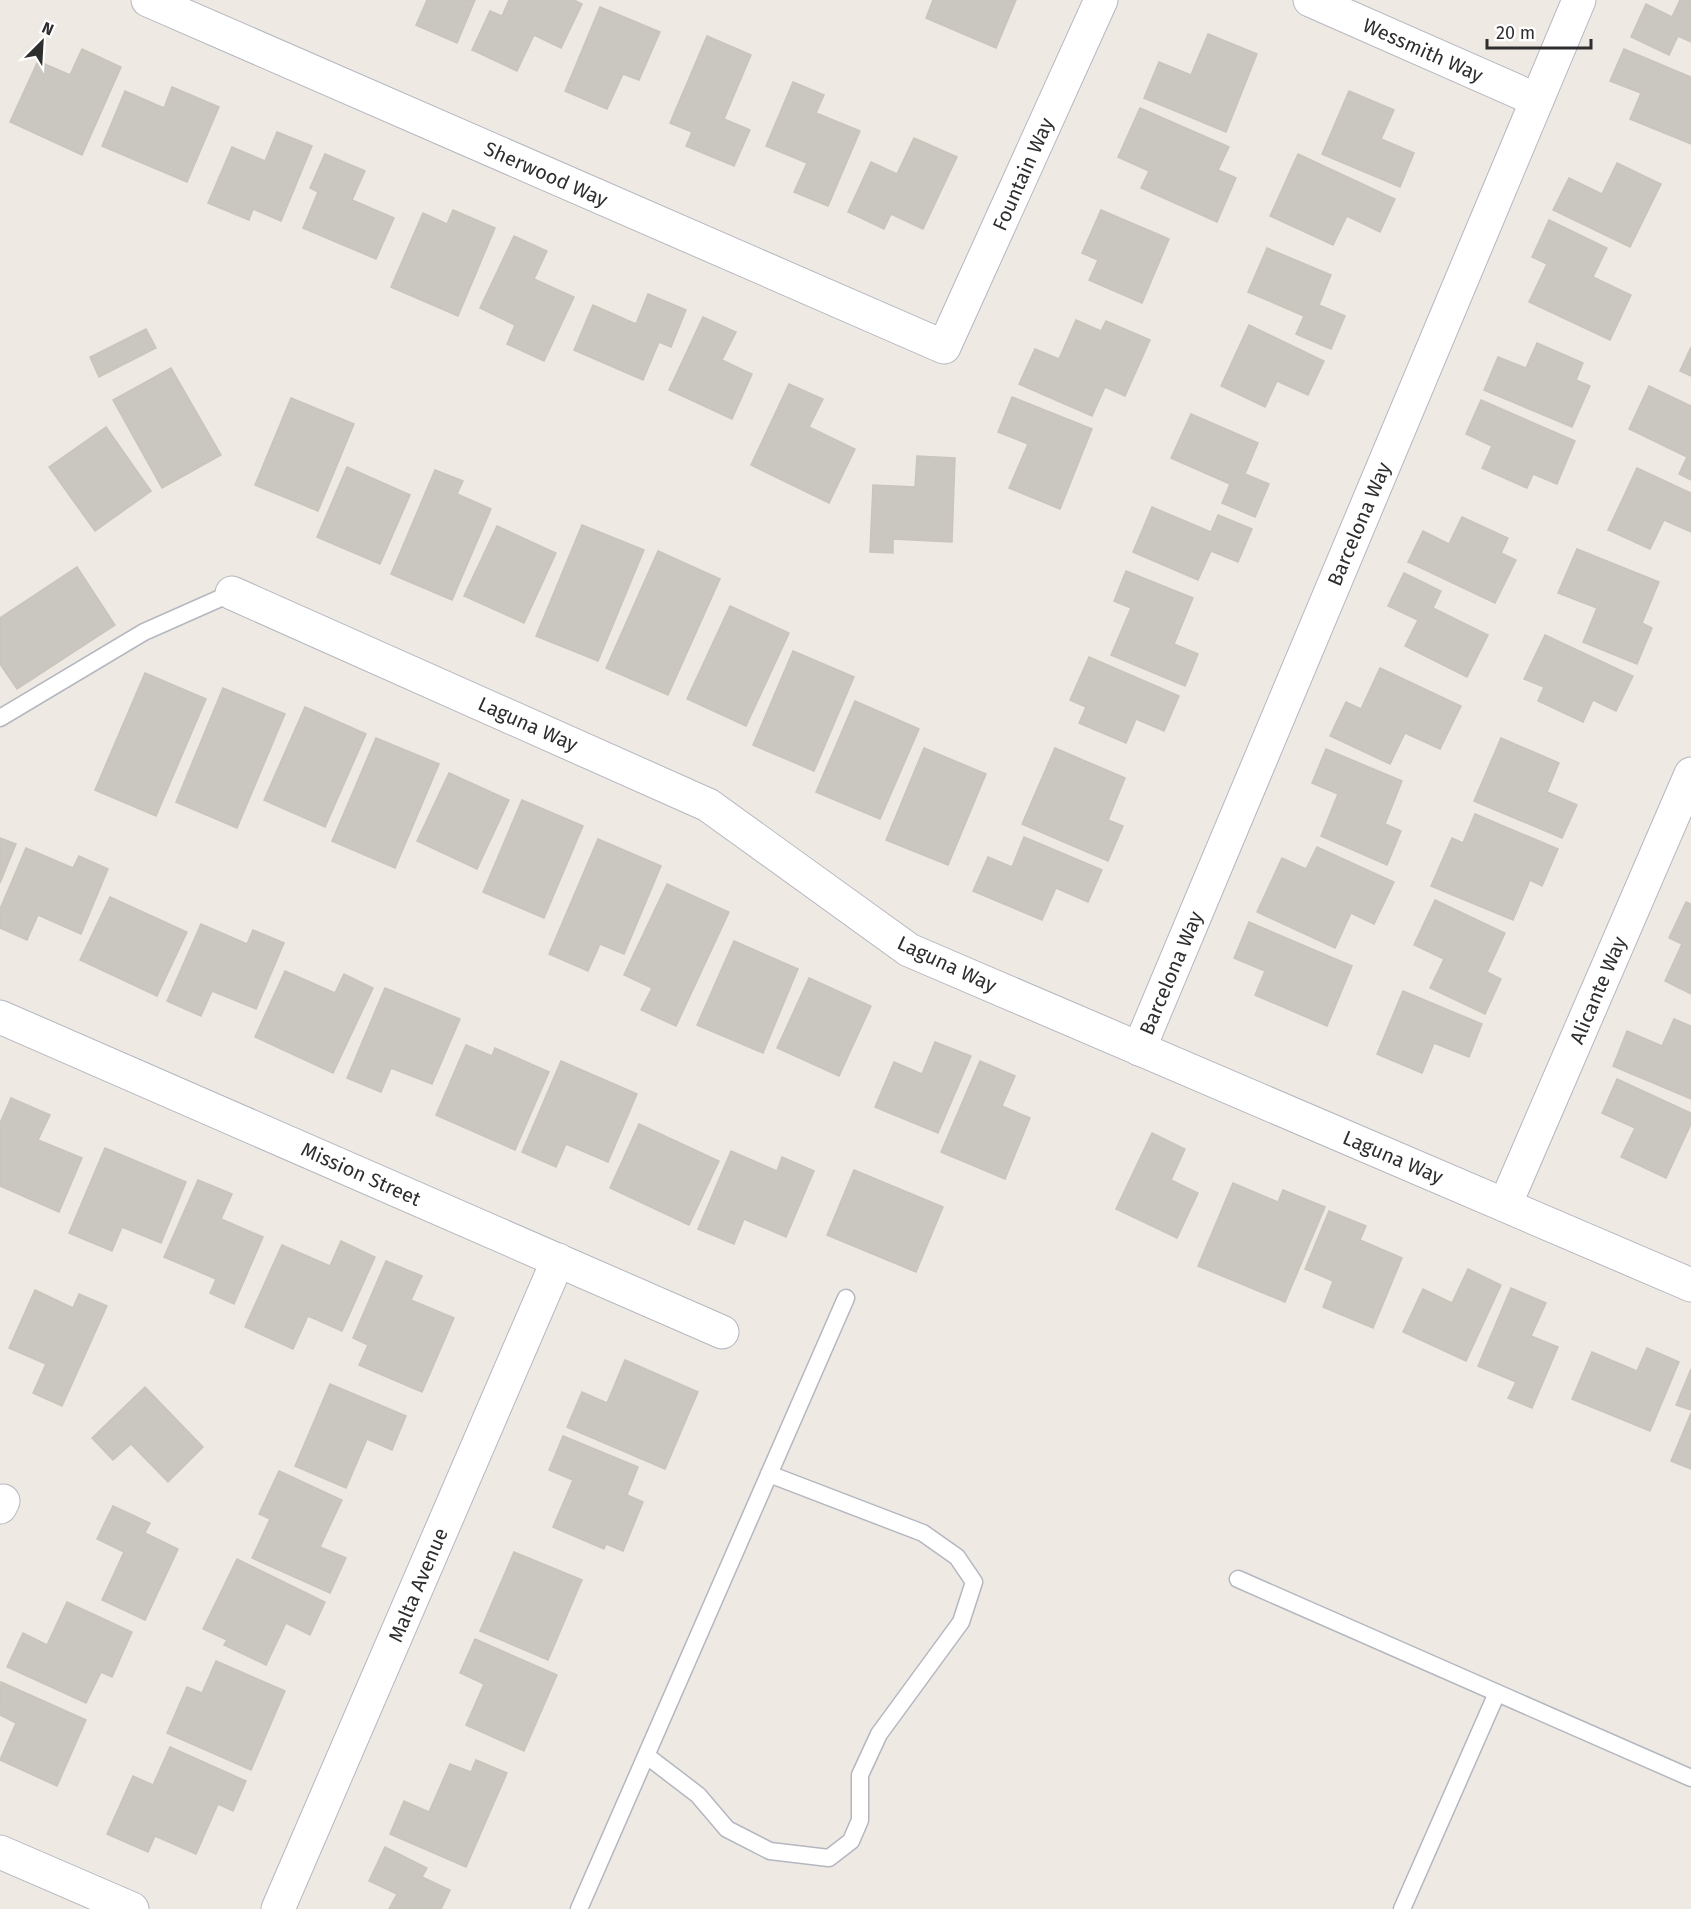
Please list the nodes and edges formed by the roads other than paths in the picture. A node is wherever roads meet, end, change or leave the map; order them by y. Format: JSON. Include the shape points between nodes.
{"nodes":[{"id":1,"x":148,"y":0,"type":"edge"},
{"id":2,"x":1101,"y":0,"type":"edge"},
{"id":3,"x":1310,"y":0,"type":"edge"},
{"id":4,"x":1579,"y":0,"type":"edge"},
{"id":5,"x":1537,"y":100,"type":"junction"},
{"id":6,"x":944,"y":348,"type":"joint"},
{"id":7,"x":232,"y":593,"type":"joint"},
{"id":8,"x":0,"y":718,"type":"edge"},
{"id":9,"x":1691,"y":774,"type":"edge"},
{"id":10,"x":0,"y":1017,"type":"edge"},
{"id":11,"x":1139,"y":1049,"type":"junction"},
{"id":12,"x":1505,"y":1205,"type":"junction"},
{"id":13,"x":558,"y":1260,"type":"junction"},
{"id":14,"x":1691,"y":1285,"type":"edge"},
{"id":15,"x":846,"y":1298,"type":"dead end"},
{"id":16,"x":722,"y":1332,"type":"dead end"},
{"id":17,"x":769,"y":1474,"type":"junction"},
{"id":18,"x":1238,"y":1579,"type":"dead end"},
{"id":19,"x":1497,"y":1693,"type":"junction"},
{"id":20,"x":647,"y":1756,"type":"junction"},
{"id":21,"x":1691,"y":1778,"type":"edge"},
{"id":22,"x":0,"y":1852,"type":"edge"},
{"id":23,"x":132,"y":1909,"type":"edge"},
{"id":24,"x":278,"y":1909,"type":"edge"},
{"id":25,"x":579,"y":1909,"type":"edge"},
{"id":26,"x":1402,"y":1909,"type":"edge"}],
"edges":[{"from":1,"to":6,"type":"street","name":"Sherwood Way"},
{"from":2,"to":6,"type":"street","name":"Fountain Way"},
{"from":3,"to":5,"type":"street","name":"Wessmith Way"},
{"from":4,"to":5,"type":"street","name":"Barcelona Way"},
{"from":5,"to":11,"type":"street","name":"Barcelona Way"},
{"from":7,"to":8,"type":"lane","via":[[144,632]]},
{"from":7,"to":11,"type":"street","name":"Laguna Way","via":[[708,804],[909,950]]},
{"from":9,"to":12,"type":"street","name":"Alicante Way"},
{"from":10,"to":13,"type":"street","name":"Mission Street"},
{"from":11,"to":12,"type":"street","name":"Laguna Way"},
{"from":12,"to":14,"type":"street","name":"Laguna Way"},
{"from":13,"to":16,"type":"street","name":"Mission Street"},
{"from":13,"to":24,"type":"street","name":"Malta Avenue"},
{"from":15,"to":17,"type":"lane"},
{"from":17,"to":20,"type":"lane"},
{"from":17,"to":20,"type":"lane","via":[[923,1533],[957,1557],[974,1582],[961,1622],[879,1734],[860,1775],[860,1820],[856,1831],[851,1841],[829,1858],[770,1851],[727,1828],[698,1795]]},
{"from":18,"to":19,"type":"lane"},
{"from":19,"to":21,"type":"lane"},
{"from":19,"to":26,"type":"lane"},
{"from":20,"to":25,"type":"lane"},
{"from":22,"to":23,"type":"street"}]}
